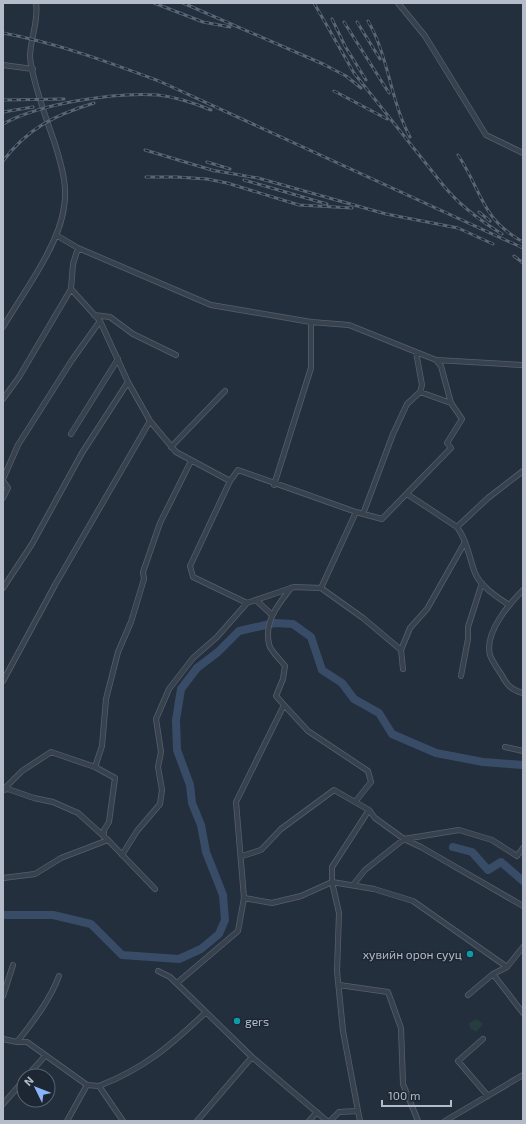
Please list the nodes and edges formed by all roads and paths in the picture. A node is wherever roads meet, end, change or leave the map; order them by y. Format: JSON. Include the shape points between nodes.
{"nodes":[{"id":1,"x":36,"y":3,"type":"edge"},
{"id":2,"x":398,"y":3,"type":"edge"},
{"id":3,"x":3,"y":65,"type":"edge"},
{"id":4,"x":33,"y":69,"type":"junction"},
{"id":5,"x":523,"y":153,"type":"edge"},
{"id":6,"x":56,"y":236,"type":"junction"},
{"id":7,"x":78,"y":248,"type":"junction"},
{"id":8,"x":71,"y":289,"type":"junction"},
{"id":9,"x":94,"y":315,"type":"junction"},
{"id":10,"x":100,"y":321,"type":"junction"},
{"id":11,"x":311,"y":322,"type":"junction"},
{"id":12,"x":3,"y":328,"type":"edge"},
{"id":13,"x":416,"y":352,"type":"junction"},
{"id":14,"x":176,"y":355,"type":"dead end"},
{"id":15,"x":118,"y":359,"type":"junction"},
{"id":16,"x":436,"y":360,"type":"junction"},
{"id":17,"x":523,"y":365,"type":"edge"},
{"id":18,"x":128,"y":382,"type":"junction"},
{"id":19,"x":225,"y":391,"type":"dead end"},
{"id":20,"x":420,"y":392,"type":"junction"},
{"id":21,"x":3,"y":399,"type":"edge"},
{"id":22,"x":452,"y":403,"type":"junction"},
{"id":23,"x":150,"y":421,"type":"junction"},
{"id":24,"x":71,"y":434,"type":"dead end"},
{"id":25,"x":172,"y":447,"type":"junction"},
{"id":26,"x":191,"y":460,"type":"junction"},
{"id":27,"x":523,"y":471,"type":"edge"},
{"id":28,"x":3,"y":480,"type":"edge"},
{"id":29,"x":230,"y":481,"type":"junction"},
{"id":30,"x":274,"y":485,"type":"junction"},
{"id":31,"x":407,"y":494,"type":"junction"},
{"id":32,"x":3,"y":498,"type":"edge"},
{"id":33,"x":356,"y":512,"type":"junction"},
{"id":34,"x":363,"y":514,"type":"junction"},
{"id":35,"x":456,"y":527,"type":"junction"},
{"id":36,"x":465,"y":542,"type":"junction"},
{"id":37,"x":482,"y":583,"type":"junction"},
{"id":38,"x":3,"y":588,"type":"edge"},
{"id":39,"x":291,"y":588,"type":"junction"},
{"id":40,"x":321,"y":588,"type":"junction"},
{"id":41,"x":523,"y":590,"type":"edge"},
{"id":42,"x":256,"y":600,"type":"junction"},
{"id":43,"x":247,"y":603,"type":"junction"},
{"id":44,"x":509,"y":605,"type":"junction"},
{"id":45,"x":271,"y":614,"type":"junction"},
{"id":46,"x":401,"y":650,"type":"junction"},
{"id":47,"x":403,"y":669,"type":"dead end"},
{"id":48,"x":461,"y":676,"type":"dead end"},
{"id":49,"x":3,"y":681,"type":"edge"},
{"id":50,"x":523,"y":693,"type":"edge"},
{"id":51,"x":284,"y":705,"type":"junction"},
{"id":52,"x":505,"y":747,"type":"dead end"},
{"id":53,"x":523,"y":751,"type":"edge"},
{"id":54,"x":95,"y":767,"type":"junction"},
{"id":55,"x":3,"y":790,"type":"edge"},
{"id":56,"x":355,"y":802,"type":"junction"},
{"id":57,"x":369,"y":810,"type":"junction"},
{"id":58,"x":106,"y":839,"type":"junction"},
{"id":59,"x":404,"y":839,"type":"junction"},
{"id":60,"x":523,"y":848,"type":"edge"},
{"id":61,"x":122,"y":855,"type":"junction"},
{"id":62,"x":242,"y":856,"type":"junction"},
{"id":63,"x":3,"y":878,"type":"edge"},
{"id":64,"x":332,"y":882,"type":"junction"},
{"id":65,"x":353,"y":885,"type":"junction"},
{"id":66,"x":155,"y":889,"type":"dead end"},
{"id":67,"x":244,"y":898,"type":"junction"},
{"id":68,"x":523,"y":906,"type":"edge"},
{"id":69,"x":523,"y":947,"type":"edge"},
{"id":70,"x":12,"y":965,"type":"dead end"},
{"id":71,"x":507,"y":967,"type":"junction"},
{"id":72,"x":158,"y":972,"type":"dead end"},
{"id":73,"x":493,"y":974,"type":"junction"},
{"id":74,"x":59,"y":976,"type":"dead end"},
{"id":75,"x":177,"y":983,"type":"junction"},
{"id":76,"x":339,"y":984,"type":"junction"},
{"id":77,"x":468,"y":995,"type":"dead end"},
{"id":78,"x":3,"y":996,"type":"edge"},
{"id":79,"x":205,"y":1013,"type":"junction"},
{"id":80,"x":523,"y":1013,"type":"edge"},
{"id":81,"x":3,"y":1039,"type":"edge"},
{"id":82,"x":483,"y":1039,"type":"dead end"},
{"id":83,"x":17,"y":1042,"type":"junction"},
{"id":84,"x":45,"y":1056,"type":"junction"},
{"id":85,"x":252,"y":1057,"type":"junction"},
{"id":86,"x":35,"y":1068,"type":"edge"},
{"id":87,"x":523,"y":1075,"type":"edge"},
{"id":88,"x":87,"y":1085,"type":"junction"},
{"id":89,"x":99,"y":1086,"type":"junction"},
{"id":90,"x":16,"y":1089,"type":"edge"},
{"id":91,"x":488,"y":1096,"type":"junction"},
{"id":92,"x":3,"y":1104,"type":"edge"},
{"id":93,"x":358,"y":1111,"type":"junction"},
{"id":94,"x":318,"y":1112,"type":"junction"},
{"id":95,"x":67,"y":1121,"type":"edge"},
{"id":96,"x":123,"y":1121,"type":"edge"},
{"id":97,"x":197,"y":1121,"type":"edge"},
{"id":98,"x":309,"y":1121,"type":"edge"},
{"id":99,"x":329,"y":1121,"type":"edge"},
{"id":100,"x":360,"y":1121,"type":"edge"},
{"id":101,"x":418,"y":1121,"type":"edge"},
{"id":102,"x":445,"y":1121,"type":"edge"}],
"edges":[{"from":1,"to":4,"type":"street","via":[[30,57]]},
{"from":2,"to":5,"type":"street","via":[[425,36],[486,135]]},
{"from":3,"to":4,"type":"street"},
{"from":4,"to":6,"type":"street","via":[[60,162],[64,185],[65,206]]},
{"from":6,"to":7,"type":"street"},
{"from":6,"to":12,"type":"street"},
{"from":7,"to":8,"type":"street","via":[[73,264]]},
{"from":7,"to":11,"type":"street","via":[[211,305]]},
{"from":8,"to":9,"type":"street"},
{"from":8,"to":21,"type":"street","via":[[20,377]]},
{"from":9,"to":10,"type":"street"},
{"from":9,"to":14,"type":"street","via":[[110,317],[133,334]]},
{"from":10,"to":15,"type":"street"},
{"from":10,"to":28,"type":"street","via":[[18,445]]},
{"from":11,"to":13,"type":"street","via":[[349,325]]},
{"from":11,"to":30,"type":"street","via":[[311,368]]},
{"from":13,"to":16,"type":"street"},
{"from":13,"to":20,"type":"street","via":[[422,385]]},
{"from":15,"to":18,"type":"street"},
{"from":15,"to":24,"type":"street"},
{"from":16,"to":17,"type":"street"},
{"from":16,"to":22,"type":"street","via":[[441,366]]},
{"from":18,"to":23,"type":"street"},
{"from":18,"to":38,"type":"street","via":[[82,453],[36,537]]},
{"from":19,"to":25,"type":"street"},
{"from":20,"to":22,"type":"street"},
{"from":20,"to":34,"type":"street","via":[[407,404]]},
{"from":22,"to":31,"type":"street","via":[[462,419],[447,443],[451,448]]},
{"from":23,"to":25,"type":"street"},
{"from":23,"to":49,"type":"street"},
{"from":25,"to":26,"type":"street"},
{"from":26,"to":29,"type":"street"},
{"from":26,"to":54,"type":"street","via":[[160,523],[143,572],[144,579],[131,622],[118,652],[106,699],[102,746]]},
{"from":27,"to":35,"type":"street"},
{"from":28,"to":32,"type":"street","via":[[8,488]]},
{"from":29,"to":30,"type":"street","via":[[238,470]]},
{"from":29,"to":43,"type":"street","via":[[190,566],[193,577]]},
{"from":30,"to":33,"type":"street"},
{"from":31,"to":34,"type":"street","via":[[382,519]]},
{"from":31,"to":35,"type":"street"},
{"from":33,"to":34,"type":"street"},
{"from":33,"to":40,"type":"street"},
{"from":35,"to":36,"type":"street"},
{"from":36,"to":37,"type":"street","via":[[475,574]]},
{"from":36,"to":46,"type":"street","via":[[426,609],[410,628]]},
{"from":37,"to":44,"type":"street"},
{"from":37,"to":48,"type":"street","via":[[468,627]]},
{"from":39,"to":40,"type":"street"},
{"from":39,"to":42,"type":"street"},
{"from":39,"to":45,"type":"street"},
{"from":40,"to":46,"type":"street","via":[[363,618]]},
{"from":41,"to":44,"type":"street"},
{"from":42,"to":43,"type":"street"},
{"from":42,"to":45,"type":"street"},
{"from":43,"to":61,"type":"street","via":[[217,637],[193,658],[169,689],[156,719],[161,752],[158,767],[162,790],[160,804],[137,831]]},
{"from":44,"to":50,"type":"street","via":[[494,629],[489,645],[490,655],[514,692]]},
{"from":45,"to":51,"type":"street","via":[[269,645],[285,666],[276,696]]},
{"from":46,"to":47,"type":"street"},
{"from":51,"to":56,"type":"street","via":[[308,731],[368,771],[371,782]]},
{"from":51,"to":62,"type":"street","via":[[236,802]]},
{"from":52,"to":53,"type":"street"},
{"from":54,"to":55,"type":"street","via":[[50,752],[22,771]]},
{"from":54,"to":58,"type":"street","via":[[115,778],[109,822],[104,830]]},
{"from":55,"to":58,"type":"street","via":[[53,802],[78,813]]},
{"from":56,"to":57,"type":"street"},
{"from":56,"to":62,"type":"street","via":[[334,790],[281,829],[261,850]]},
{"from":57,"to":59,"type":"street","via":[[375,818]]},
{"from":57,"to":64,"type":"street","via":[[332,867]]},
{"from":58,"to":61,"type":"street"},
{"from":58,"to":63,"type":"street","via":[[61,858],[35,874]]},
{"from":59,"to":60,"type":"street","via":[[459,830],[492,840],[517,856]]},
{"from":59,"to":65,"type":"street","via":[[364,870]]},
{"from":59,"to":68,"type":"street"},
{"from":61,"to":66,"type":"street"},
{"from":62,"to":67,"type":"street"},
{"from":64,"to":65,"type":"street"},
{"from":64,"to":67,"type":"street","via":[[301,896],[272,903]]},
{"from":64,"to":76,"type":"street","via":[[339,913]]},
{"from":65,"to":71,"type":"street","via":[[413,901]]},
{"from":67,"to":75,"type":"street","via":[[238,931]]},
{"from":69,"to":71,"type":"street"},
{"from":70,"to":78,"type":"street"},
{"from":71,"to":73,"type":"street"},
{"from":72,"to":75,"type":"street"},
{"from":73,"to":77,"type":"street"},
{"from":73,"to":80,"type":"street"},
{"from":74,"to":83,"type":"street","via":[[55,987]]},
{"from":75,"to":79,"type":"street"},
{"from":76,"to":93,"type":"street","via":[[343,1031]]},
{"from":76,"to":101,"type":"street","via":[[388,992],[401,1028],[403,1084]]},
{"from":79,"to":85,"type":"street"},
{"from":79,"to":89,"type":"street","via":[[155,1057],[120,1078]]},
{"from":81,"to":83,"type":"street"},
{"from":82,"to":91,"type":"street","via":[[458,1061]]},
{"from":83,"to":84,"type":"street","via":[[27,1042]]},
{"from":84,"to":86,"type":"street"},
{"from":84,"to":88,"type":"street"},
{"from":85,"to":94,"type":"street"},
{"from":85,"to":97,"type":"street"},
{"from":87,"to":91,"type":"street"},
{"from":88,"to":89,"type":"street"},
{"from":88,"to":95,"type":"street"},
{"from":89,"to":96,"type":"street"},
{"from":90,"to":92,"type":"street"},
{"from":91,"to":102,"type":"street"},
{"from":93,"to":99,"type":"street","via":[[339,1112]]},
{"from":93,"to":100,"type":"street"},
{"from":94,"to":98,"type":"street"},
{"from":94,"to":99,"type":"street"}]}
